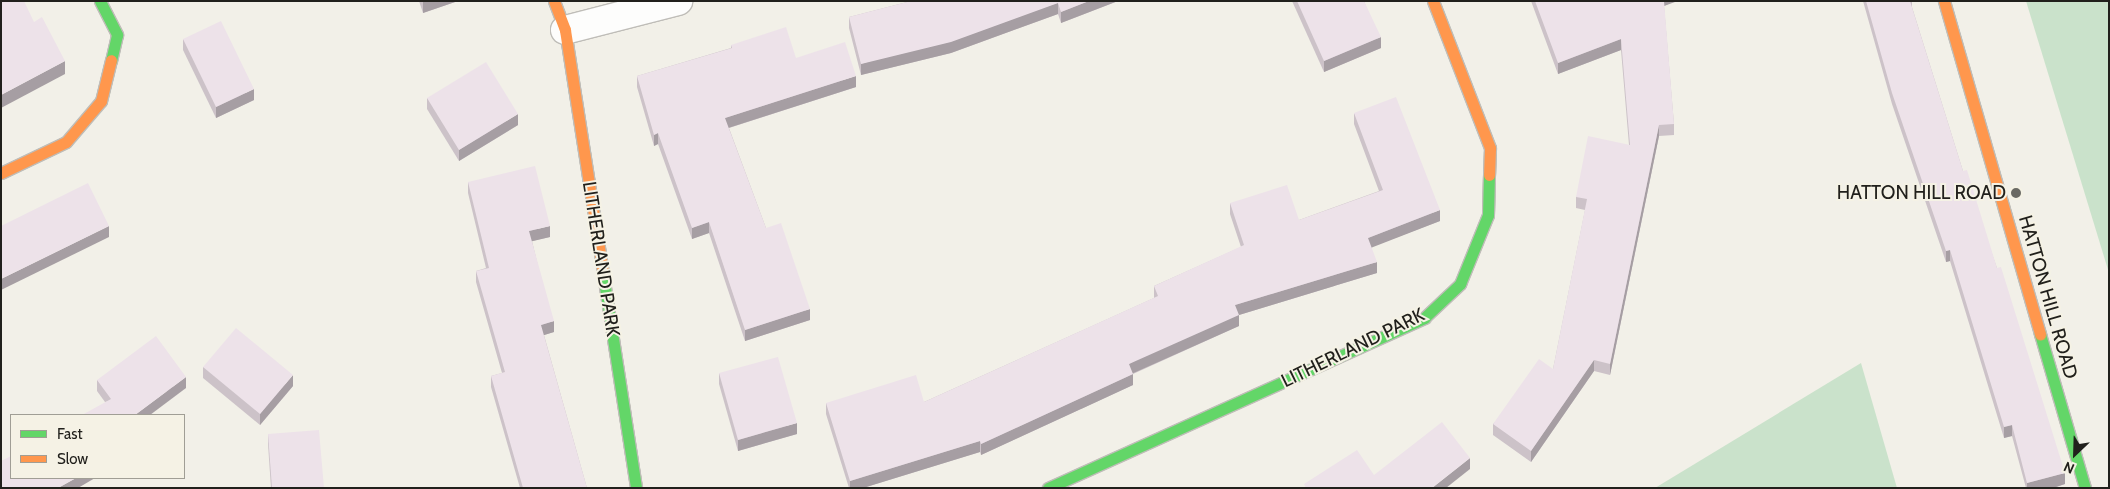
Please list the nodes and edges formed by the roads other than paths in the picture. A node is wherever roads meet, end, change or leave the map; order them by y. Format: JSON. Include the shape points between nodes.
{"nodes":[{"id":1,"x":100,"y":1,"type":"edge"},
{"id":2,"x":554,"y":1,"type":"edge"},
{"id":3,"x":678,"y":1,"type":"edge"},
{"id":4,"x":1433,"y":1,"type":"edge"},
{"id":5,"x":1944,"y":1,"type":"edge"},
{"id":6,"x":565,"y":30,"type":"junction"},
{"id":7,"x":1,"y":173,"type":"edge"},
{"id":8,"x":636,"y":488,"type":"edge"},
{"id":9,"x":1048,"y":488,"type":"edge"},
{"id":10,"x":2085,"y":488,"type":"edge"}],
"edges":[{"from":1,"to":7,"type":"street","via":[[117,35],[101,101],[66,142]]},
{"from":2,"to":6,"type":"street","name":"LITHERLAND PARK"},
{"from":3,"to":6,"type":"street"},
{"from":4,"to":9,"type":"street","name":"LITHERLAND PARK","via":[[1490,148],[1488,215],[1460,284],[1424,318]]},
{"from":5,"to":10,"type":"street","name":"HATTON HILL ROAD"},
{"from":6,"to":8,"type":"street","name":"LITHERLAND PARK"}]}
